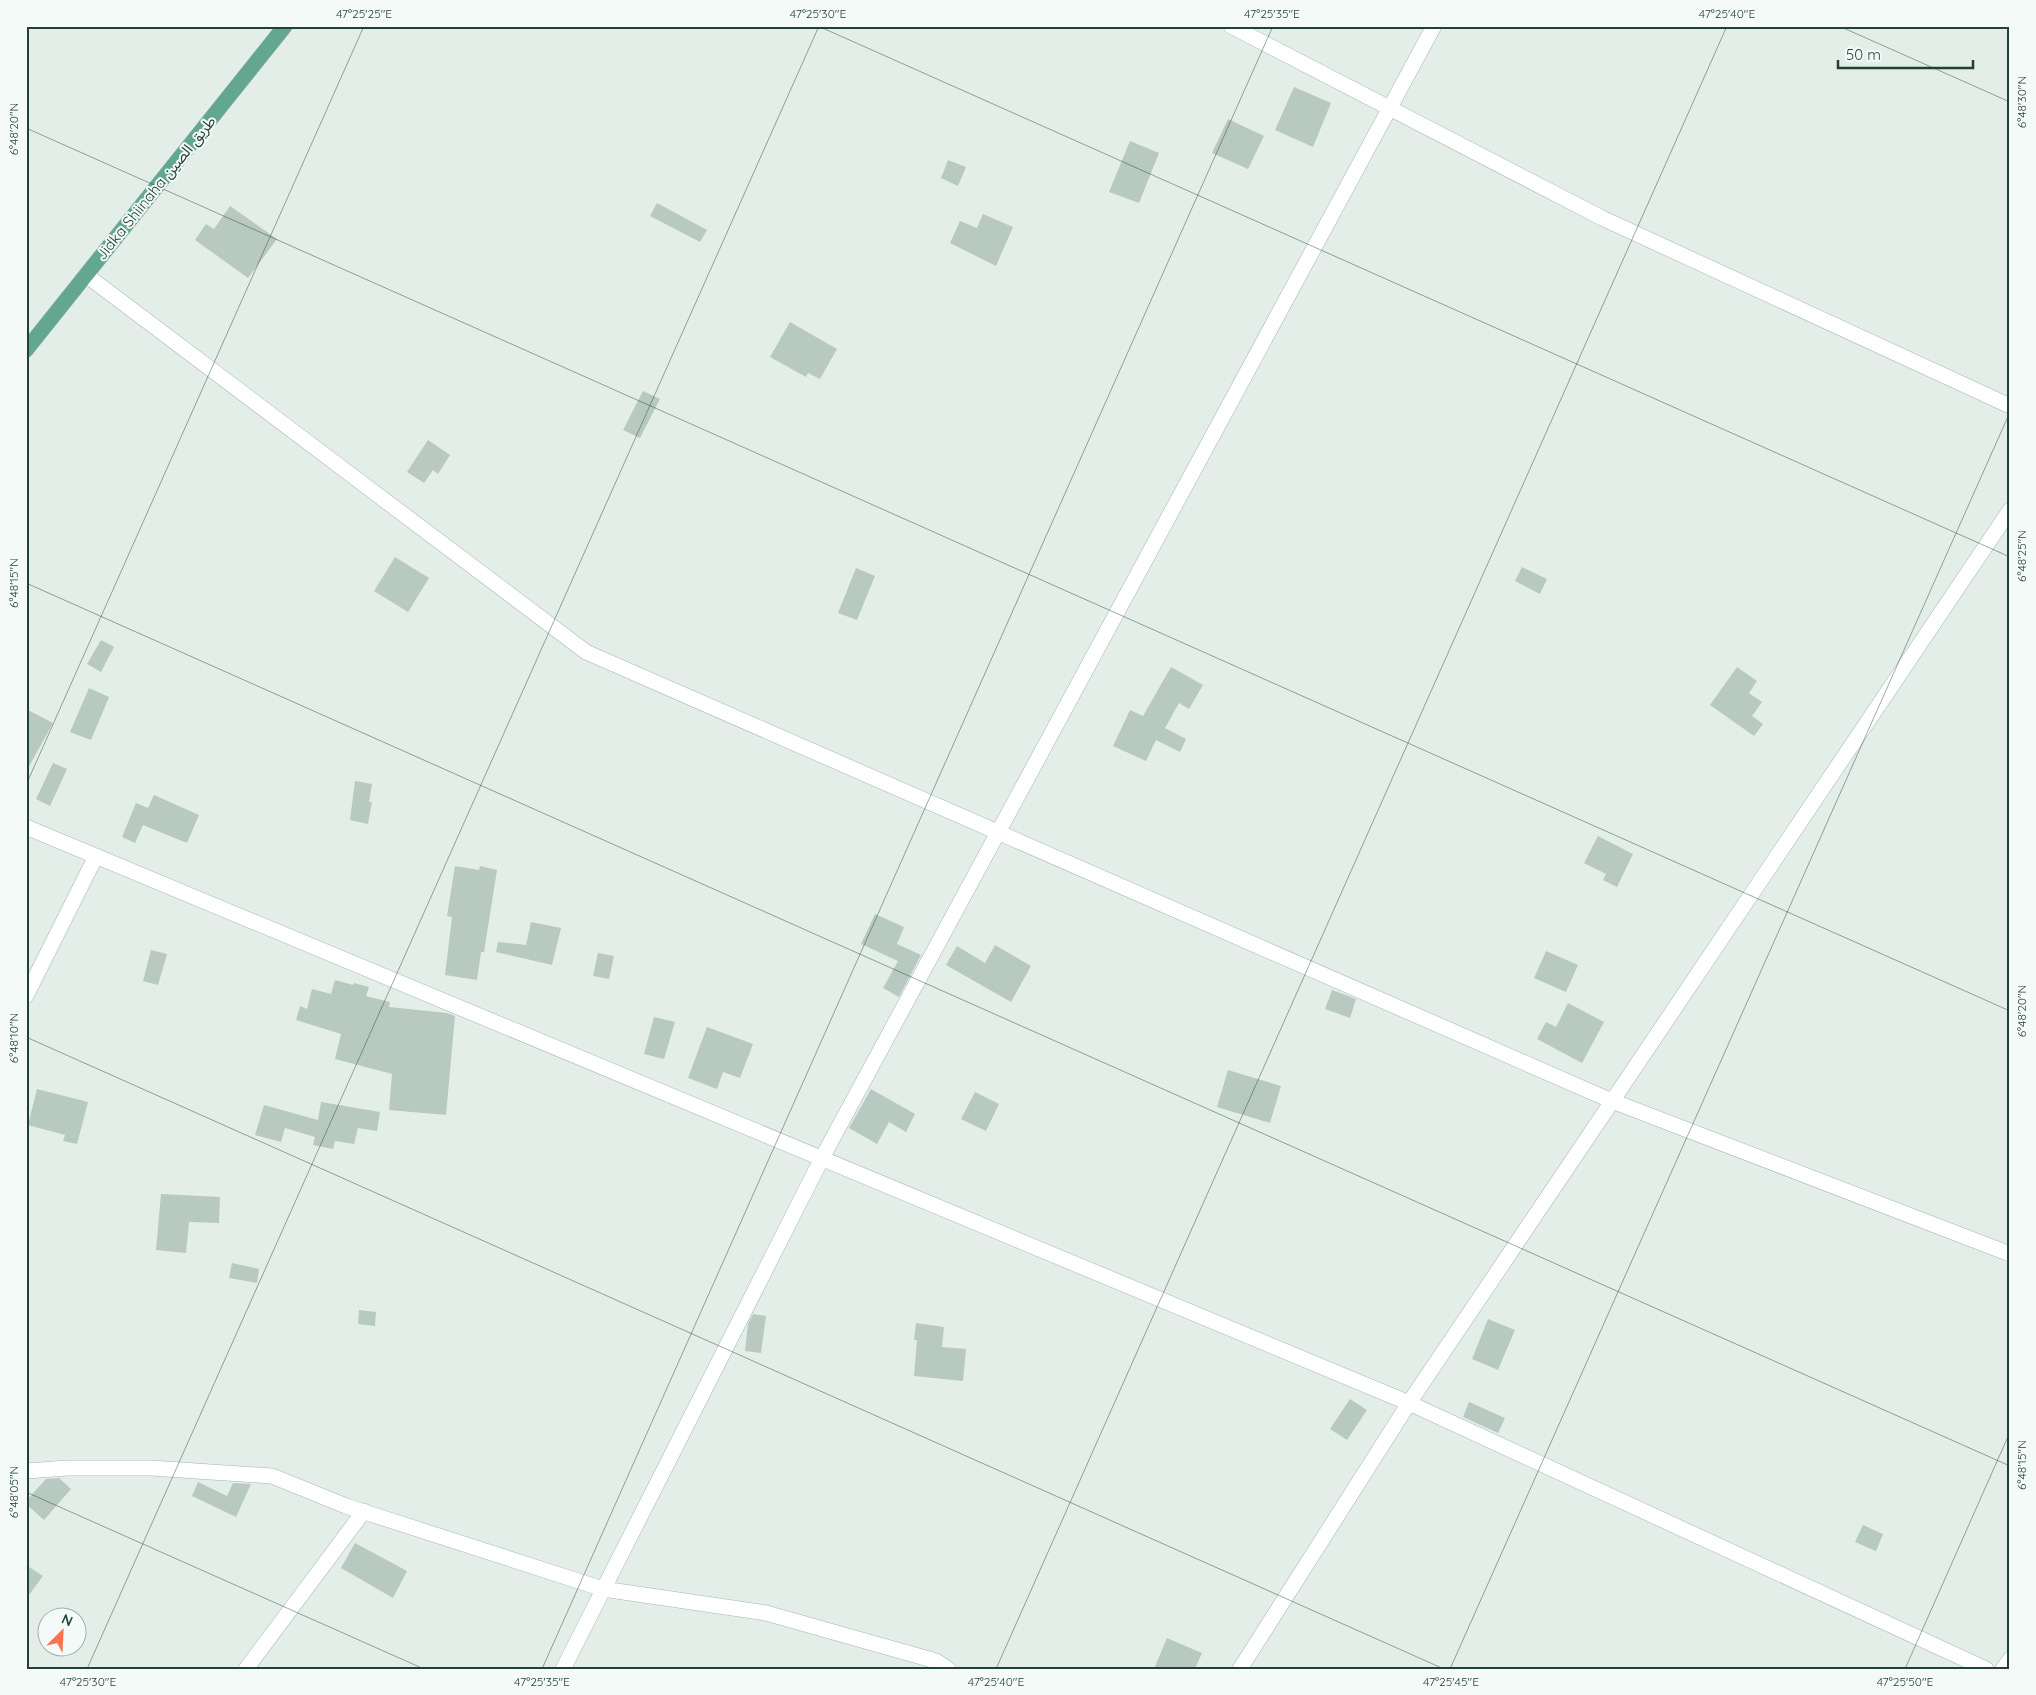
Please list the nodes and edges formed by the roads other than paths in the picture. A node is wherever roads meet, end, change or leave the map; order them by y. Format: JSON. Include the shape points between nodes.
{"nodes":[{"id":1,"x":285,"y":26,"type":"edge"},
{"id":2,"x":1231,"y":26,"type":"edge"},
{"id":3,"x":1434,"y":26,"type":"edge"},
{"id":4,"x":1391,"y":108,"type":"junction"},
{"id":5,"x":86,"y":275,"type":"junction"},
{"id":6,"x":26,"y":350,"type":"edge"},
{"id":7,"x":2010,"y":406,"type":"edge"},
{"id":8,"x":2010,"y":510,"type":"edge"},
{"id":9,"x":26,"y":826,"type":"edge"},
{"id":10,"x":998,"y":833,"type":"junction"},
{"id":11,"x":96,"y":856,"type":"junction"},
{"id":12,"x":26,"y":996,"type":"edge"},
{"id":13,"x":1612,"y":1101,"type":"junction"},
{"id":14,"x":822,"y":1158,"type":"junction"},
{"id":15,"x":2010,"y":1254,"type":"edge"},
{"id":16,"x":1408,"y":1403,"type":"junction"},
{"id":17,"x":26,"y":1472,"type":"edge"},
{"id":18,"x":364,"y":1512,"type":"junction"},
{"id":19,"x":604,"y":1589,"type":"junction"},
{"id":20,"x":2010,"y":1659,"type":"edge"},
{"id":21,"x":246,"y":1669,"type":"edge"},
{"id":22,"x":563,"y":1669,"type":"edge"},
{"id":23,"x":948,"y":1669,"type":"edge"},
{"id":24,"x":1240,"y":1669,"type":"edge"},
{"id":25,"x":1986,"y":1669,"type":"edge"},
{"id":26,"x":2003,"y":1669,"type":"edge"}],
"edges":[{"from":1,"to":5,"type":"main road","name":"Jidka Shiinaha طريق الصين"},
{"from":2,"to":4,"type":"street"},
{"from":3,"to":4,"type":"street"},
{"from":4,"to":7,"type":"street","via":[[1602,218]]},
{"from":4,"to":10,"type":"street"},
{"from":5,"to":6,"type":"main road","name":"Jidka Shiinaha طريق الصين"},
{"from":5,"to":10,"type":"street","via":[[586,652]]},
{"from":8,"to":13,"type":"street"},
{"from":9,"to":11,"type":"street"},
{"from":10,"to":13,"type":"street"},
{"from":10,"to":14,"type":"street"},
{"from":11,"to":12,"type":"street"},
{"from":11,"to":14,"type":"street"},
{"from":13,"to":15,"type":"street"},
{"from":13,"to":16,"type":"street"},
{"from":14,"to":16,"type":"street"},
{"from":14,"to":19,"type":"street"},
{"from":16,"to":24,"type":"street"},
{"from":16,"to":25,"type":"street"},
{"from":17,"to":18,"type":"street","via":[[68,1468],[151,1468],[272,1476]]},
{"from":18,"to":19,"type":"street"},
{"from":18,"to":21,"type":"street"},
{"from":19,"to":22,"type":"street"},
{"from":19,"to":23,"type":"street","via":[[766,1613],[936,1662]]},
{"from":20,"to":26,"type":"street"}]}
